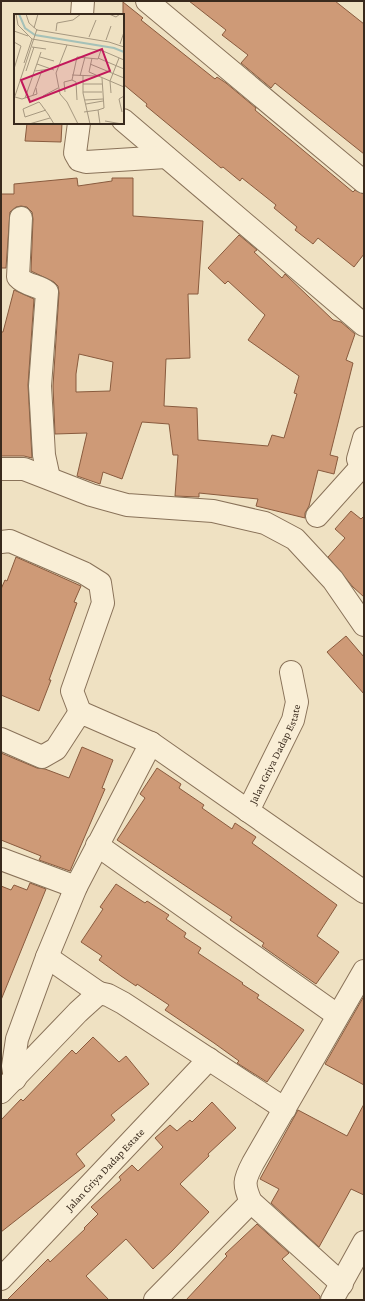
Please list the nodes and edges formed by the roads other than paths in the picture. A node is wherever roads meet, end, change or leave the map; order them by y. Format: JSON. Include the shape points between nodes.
{"nodes":[{"id":1,"x":83,"y":1,"type":"edge"},
{"id":2,"x":147,"y":1,"type":"edge"},
{"id":3,"x":82,"y":14,"type":"edge"},
{"id":4,"x":124,"y":121,"type":"edge"},
{"id":5,"x":79,"y":124,"type":"edge"},
{"id":6,"x":166,"y":157,"type":"junction"},
{"id":7,"x":364,"y":182,"type":"edge"},
{"id":8,"x":21,"y":218,"type":"dead end"},
{"id":9,"x":364,"y":325,"type":"edge"},
{"id":10,"x":364,"y":438,"type":"edge"},
{"id":11,"x":363,"y":468,"type":"edge"},
{"id":12,"x":1,"y":469,"type":"edge"},
{"id":13,"x":49,"y":478,"type":"junction"},
{"id":14,"x":317,"y":516,"type":"dead end"},
{"id":15,"x":1,"y":543,"type":"edge"},
{"id":16,"x":364,"y":625,"type":"edge"},
{"id":17,"x":291,"y":672,"type":"dead end"},
{"id":18,"x":80,"y":712,"type":"junction"},
{"id":19,"x":1,"y":739,"type":"edge"},
{"id":20,"x":151,"y":743,"type":"junction"},
{"id":21,"x":248,"y":811,"type":"junction"},
{"id":22,"x":97,"y":845,"type":"junction"},
{"id":23,"x":1,"y":859,"type":"edge"},
{"id":24,"x":76,"y":887,"type":"junction"},
{"id":25,"x":364,"y":892,"type":"edge"},
{"id":26,"x":47,"y":956,"type":"junction"},
{"id":27,"x":364,"y":971,"type":"edge"},
{"id":28,"x":99,"y":993,"type":"junction"},
{"id":29,"x":337,"y":1015,"type":"junction"},
{"id":30,"x":209,"y":1059,"type":"junction"},
{"id":31,"x":8,"y":1085,"type":"edge"},
{"id":32,"x":285,"y":1109,"type":"junction"},
{"id":33,"x":251,"y":1202,"type":"junction"},
{"id":34,"x":364,"y":1242,"type":"edge"},
{"id":35,"x":1,"y":1279,"type":"edge"},
{"id":36,"x":337,"y":1292,"type":"edge"},
{"id":37,"x":155,"y":1300,"type":"edge"}],
"edges":[{"from":1,"to":3,"type":"street"},
{"from":2,"to":7,"type":"street"},
{"from":4,"to":6,"type":"street"},
{"from":5,"to":6,"type":"street","via":[[75,153],[79,160],[86,162]]},
{"from":6,"to":9,"type":"street"},
{"from":8,"to":13,"type":"street","via":[[18,277],[23,282],[48,292],[40,386],[44,455]]},
{"from":10,"to":11,"type":"street","via":[[358,459]]},
{"from":11,"to":14,"type":"street"},
{"from":12,"to":13,"type":"street","via":[[24,469]]},
{"from":13,"to":16,"type":"street","via":[[91,495],[126,505],[213,511],[265,523],[295,539],[333,580]]},
{"from":15,"to":18,"type":"street","via":[[10,541],[84,573],[100,583],[103,603],[72,691]]},
{"from":17,"to":21,"type":"street","name":"Jalan Griya Dadap Estate","via":[[297,702],[293,720]]},
{"from":18,"to":19,"type":"street","via":[[56,749],[42,757]]},
{"from":18,"to":20,"type":"street","name":"Jalan Griya Dadap Estate"},
{"from":20,"to":21,"type":"street","name":"Jalan Griya Dadap Estate"},
{"from":20,"to":22,"type":"street"},
{"from":21,"to":25,"type":"street","name":"Jalan Griya Dadap Estate"},
{"from":22,"to":24,"type":"street"},
{"from":22,"to":29,"type":"street"},
{"from":23,"to":24,"type":"street"},
{"from":24,"to":26,"type":"street"},
{"from":26,"to":28,"type":"street"},
{"from":26,"to":31,"type":"street","via":[[18,1039]]},
{"from":27,"to":29,"type":"street"},
{"from":28,"to":30,"type":"street","via":[[108,994]]},
{"from":28,"to":31,"type":"street"},
{"from":29,"to":32,"type":"street"},
{"from":30,"to":32,"type":"street"},
{"from":30,"to":35,"type":"street","name":"Jalan Griya Dadap Estate"},
{"from":32,"to":33,"type":"street","via":[[247,1175],[245,1187]]},
{"from":33,"to":36,"type":"street"},
{"from":33,"to":37,"type":"street"},
{"from":34,"to":36,"type":"street"}]}
